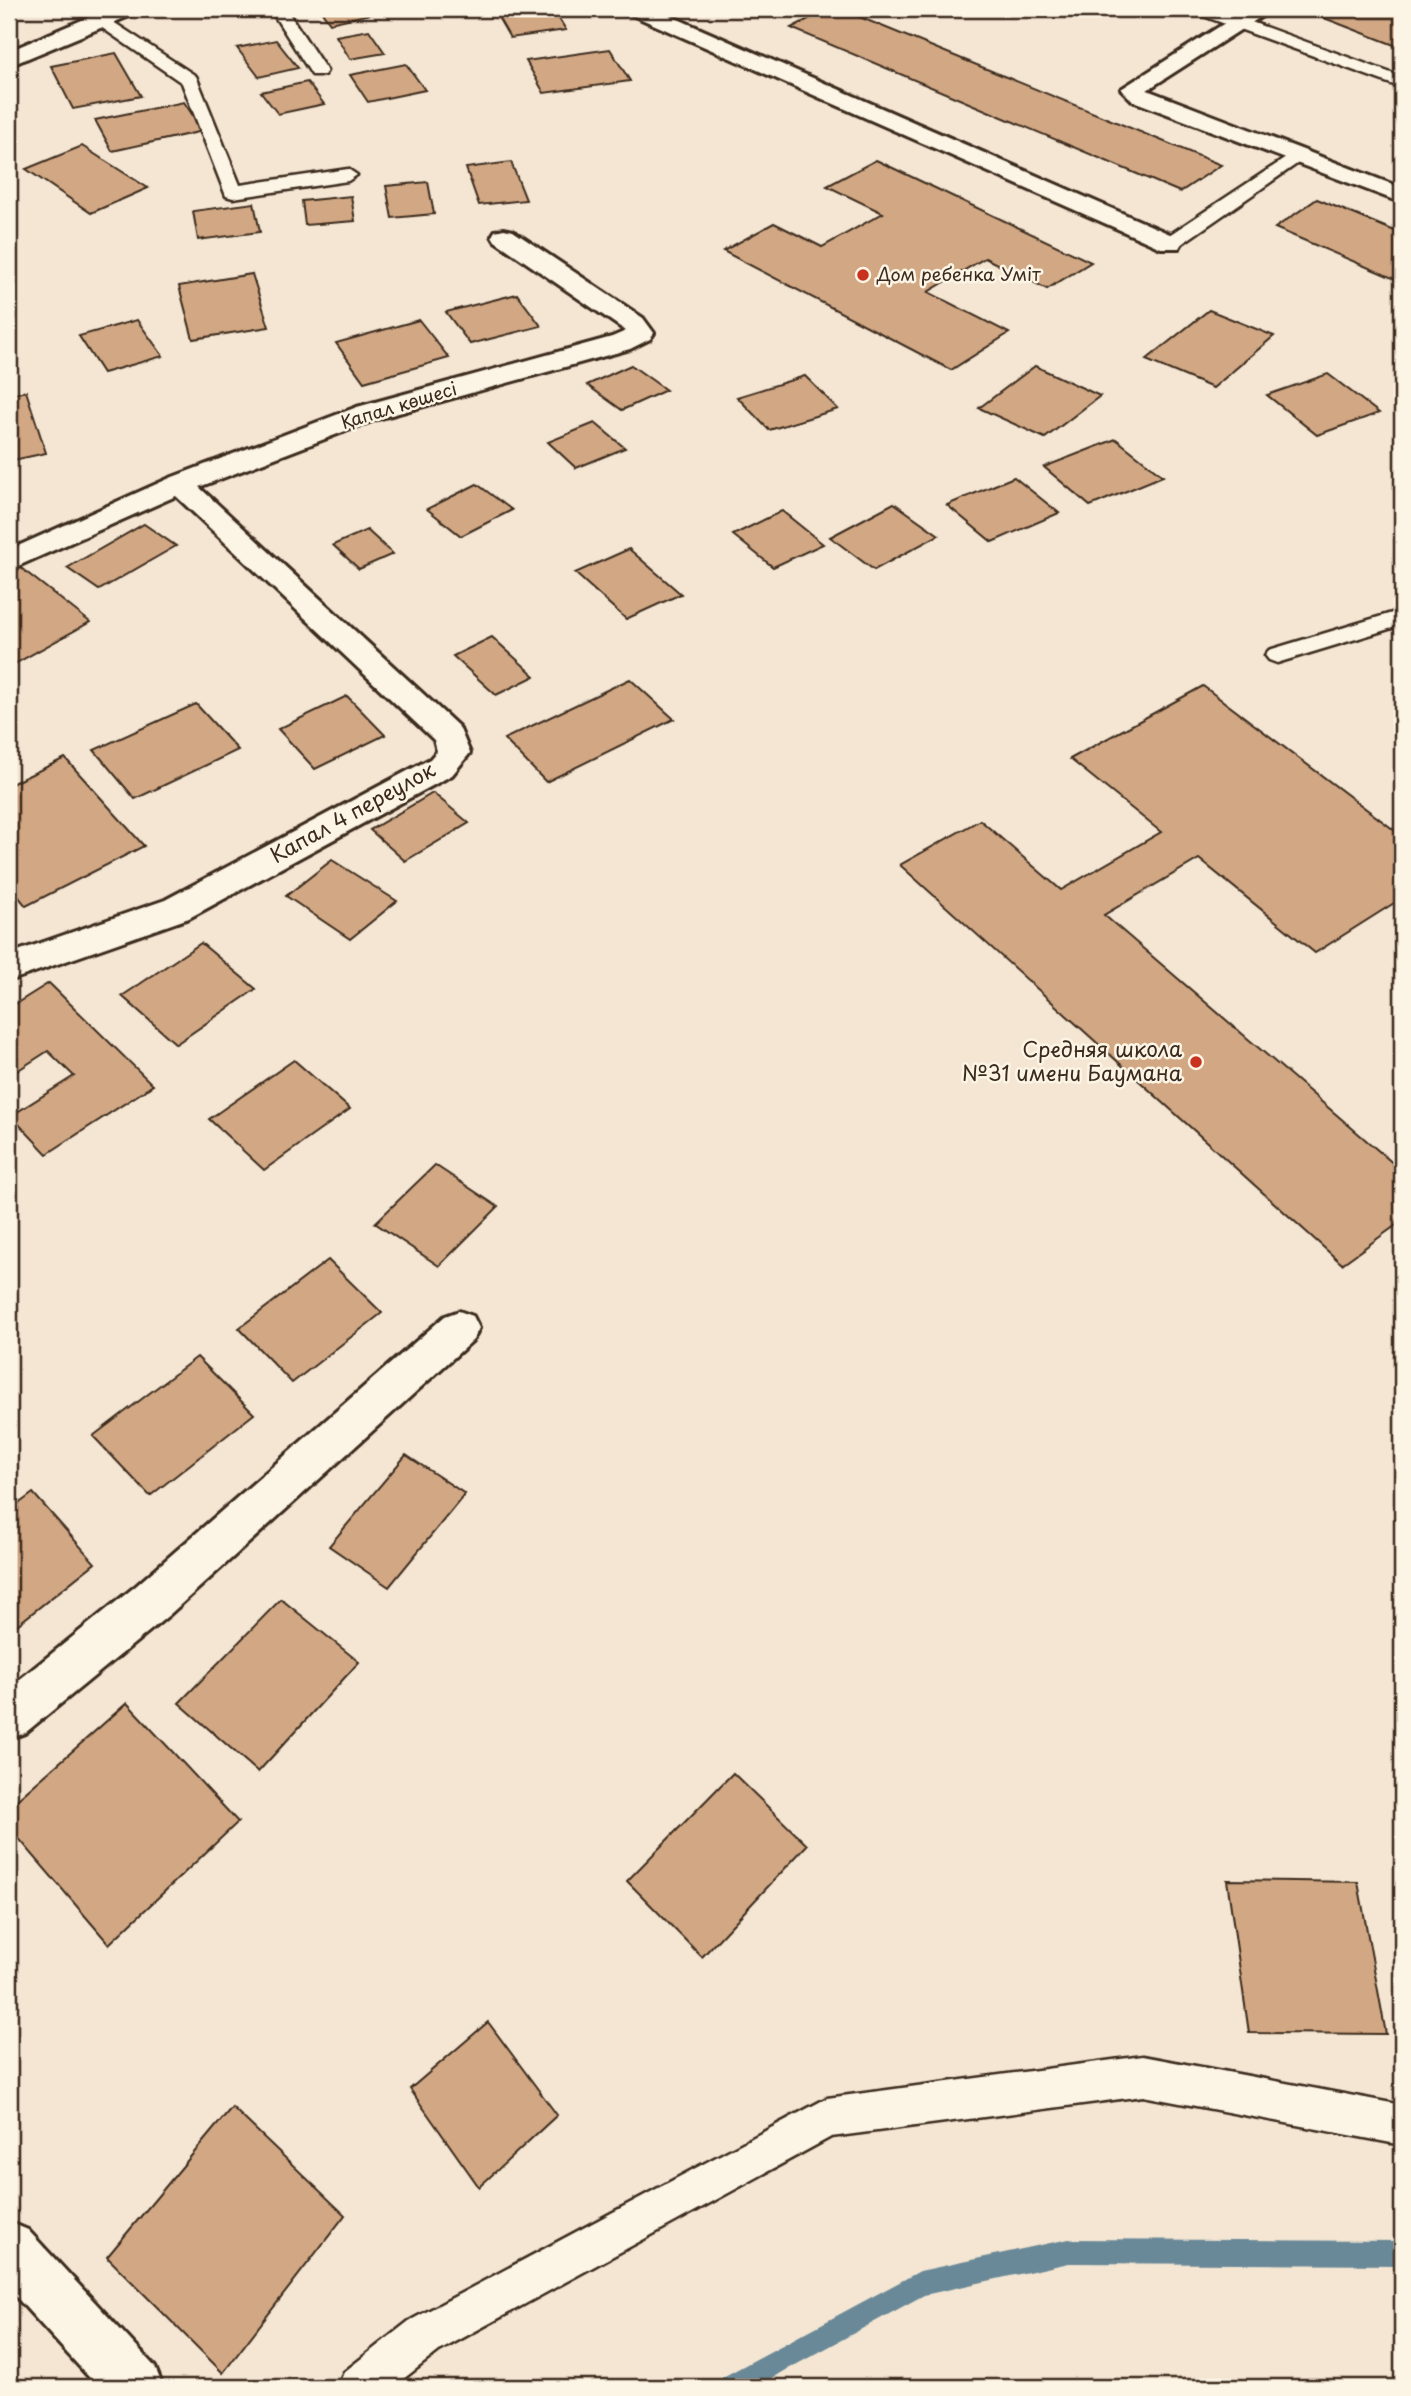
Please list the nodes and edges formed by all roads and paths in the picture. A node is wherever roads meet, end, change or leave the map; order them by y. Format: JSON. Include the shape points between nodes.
{"nodes":[{"id":1,"x":127,"y":9,"type":"edge"},
{"id":2,"x":278,"y":9,"type":"edge"},
{"id":3,"x":638,"y":9,"type":"edge"},
{"id":4,"x":1201,"y":9,"type":"edge"},
{"id":5,"x":1262,"y":9,"type":"edge"},
{"id":6,"x":101,"y":19,"type":"junction"},
{"id":7,"x":1239,"y":23,"type":"junction"},
{"id":8,"x":9,"y":58,"type":"edge"},
{"id":9,"x":318,"y":71,"type":"dead end"},
{"id":10,"x":1402,"y":83,"type":"edge"},
{"id":11,"x":1298,"y":155,"type":"junction"},
{"id":12,"x":348,"y":174,"type":"dead end"},
{"id":13,"x":1402,"y":196,"type":"edge"},
{"id":14,"x":504,"y":236,"type":"dead end"},
{"id":15,"x":1170,"y":243,"type":"joint"},
{"id":16,"x":180,"y":484,"type":"junction"},
{"id":17,"x":9,"y":561,"type":"edge"},
{"id":18,"x":1402,"y":617,"type":"edge"},
{"id":19,"x":1276,"y":655,"type":"dead end"},
{"id":20,"x":9,"y":968,"type":"edge"},
{"id":21,"x":459,"y":1328,"type":"dead end"},
{"id":22,"x":9,"y":1717,"type":"edge"},
{"id":23,"x":1402,"y":2125,"type":"edge"},
{"id":24,"x":9,"y":2249,"type":"edge"},
{"id":25,"x":135,"y":2387,"type":"edge"},
{"id":26,"x":359,"y":2387,"type":"edge"}],
"edges":[{"from":1,"to":6,"type":"street"},
{"from":2,"to":9,"type":"lane"},
{"from":3,"to":15,"type":"street"},
{"from":4,"to":7,"type":"lane"},
{"from":5,"to":7,"type":"street"},
{"from":6,"to":8,"type":"street"},
{"from":6,"to":12,"type":"lane","via":[[190,80],[233,192]]},
{"from":7,"to":10,"type":"lane"},
{"from":7,"to":11,"type":"street","via":[[1132,89]]},
{"from":11,"to":13,"type":"street"},
{"from":11,"to":15,"type":"lane"},
{"from":14,"to":16,"type":"street","name":"Қапал көшесі","via":[[641,333],[621,343],[367,414]]},
{"from":16,"to":17,"type":"street","name":"Қапал көшесі"},
{"from":16,"to":20,"type":"street","name":"Капал 4 переулок","via":[[448,735],[454,753],[441,767],[177,909]]},
{"from":18,"to":19,"type":"lane"},
{"from":21,"to":22,"type":"street","via":[[153,1600]]},
{"from":23,"to":26,"type":"lane","via":[[1143,2076],[827,2118],[424,2336]]},
{"from":24,"to":25,"type":"street"}]}
